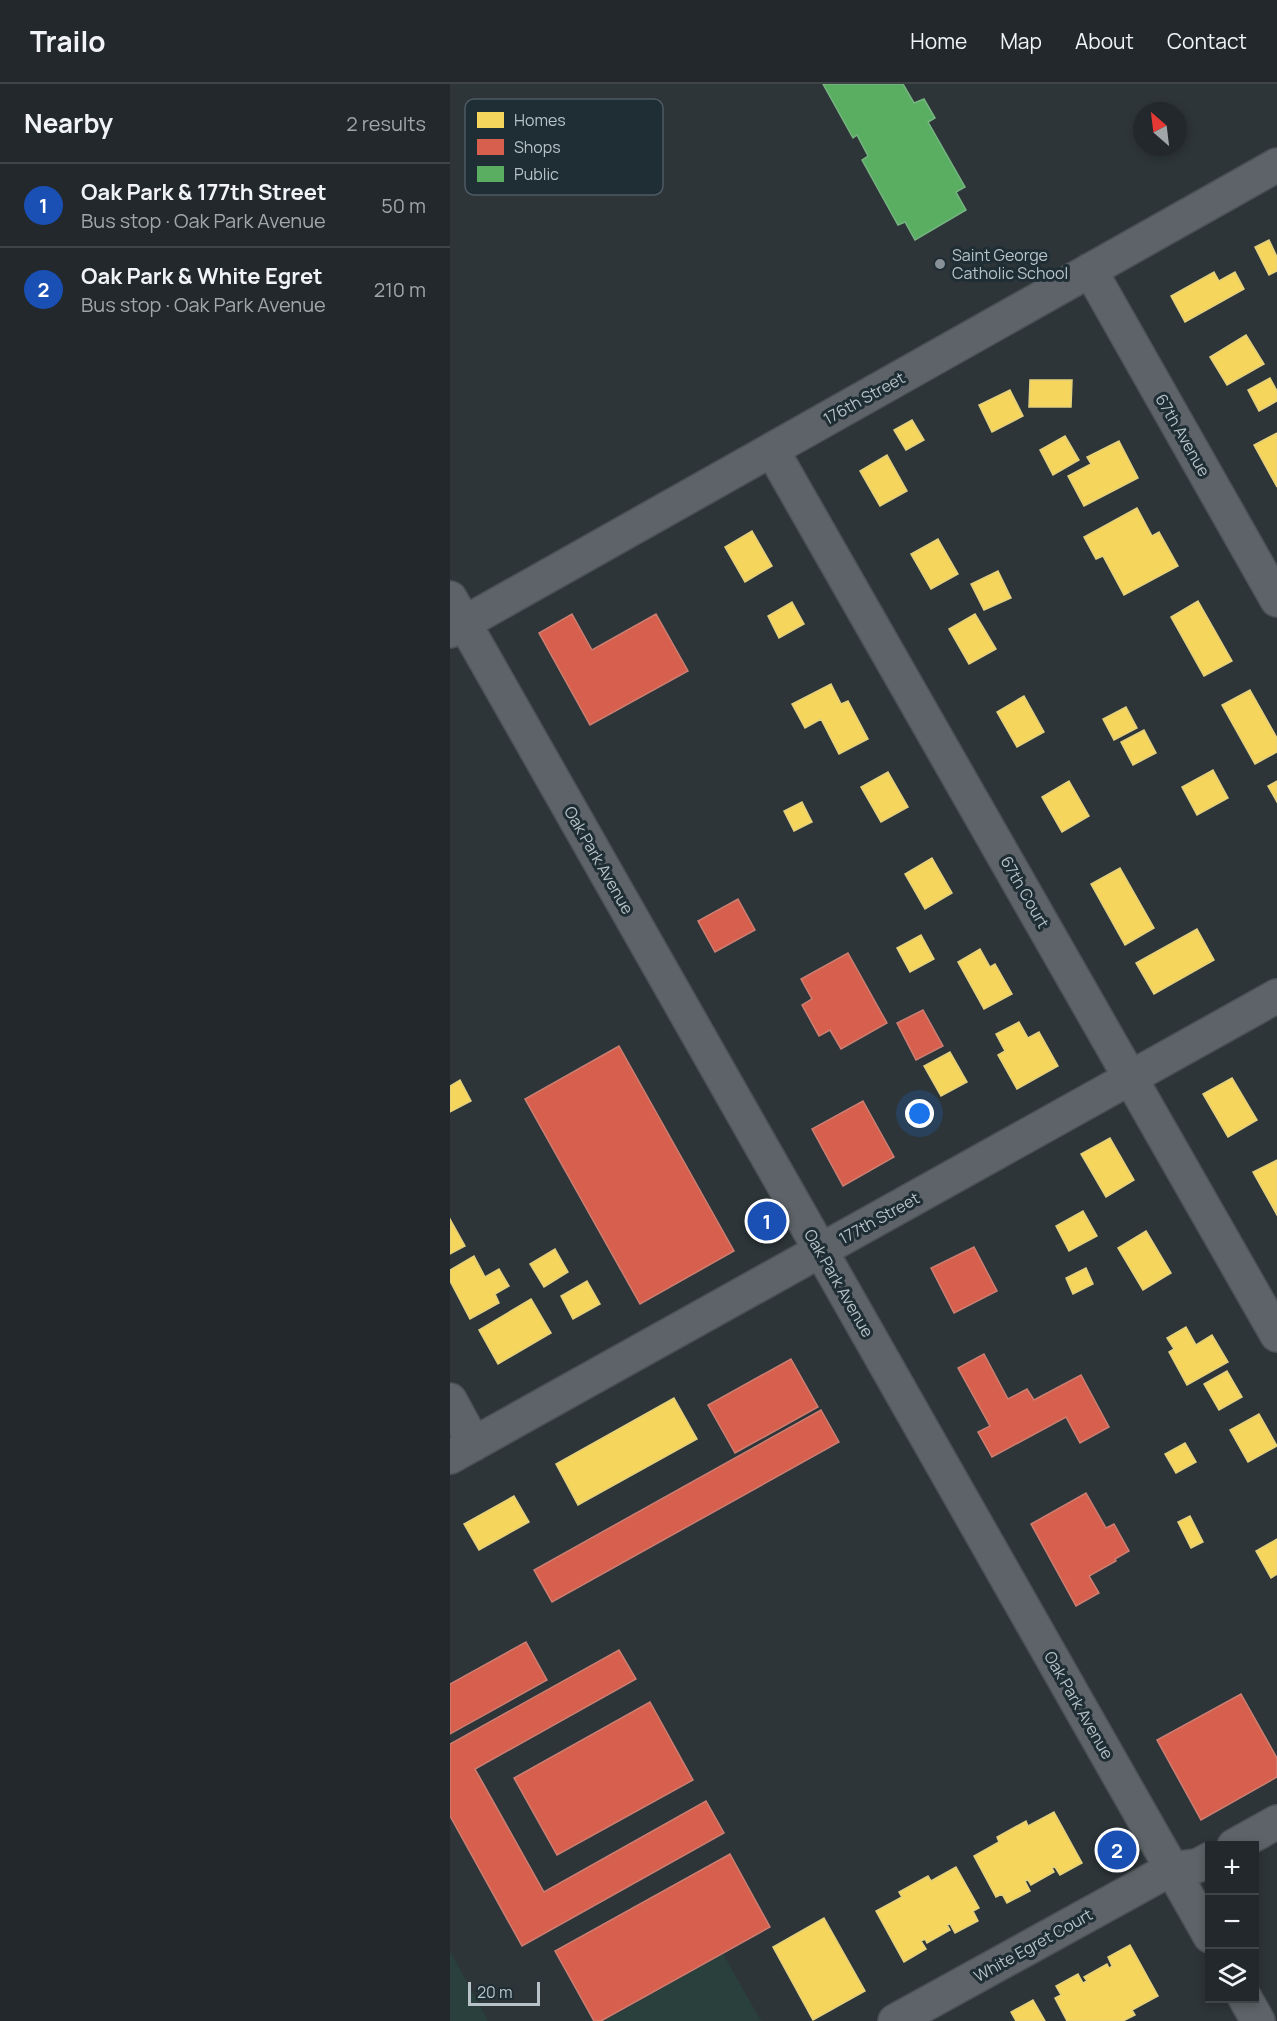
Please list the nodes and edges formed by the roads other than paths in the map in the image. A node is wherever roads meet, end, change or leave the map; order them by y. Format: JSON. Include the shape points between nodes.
{"nodes":[{"id":1,"x":1277,"y":165,"type":"edge"},
{"id":2,"x":1090,"y":270,"type":"junction"},
{"id":3,"x":772,"y":450,"type":"junction"},
{"id":4,"x":1277,"y":600,"type":"edge"},
{"id":5,"x":455,"y":617,"type":"edge"},
{"id":6,"x":1277,"y":996,"type":"edge"},
{"id":7,"x":1131,"y":1077,"type":"junction"},
{"id":8,"x":820,"y":1251,"type":"junction"},
{"id":9,"x":1277,"y":1335,"type":"edge"},
{"id":10,"x":450,"y":1400,"type":"edge"},
{"id":11,"x":462,"y":1450,"type":"edge"},
{"id":12,"x":1277,"y":1822,"type":"edge"},
{"id":13,"x":1241,"y":1841,"type":"edge"},
{"id":14,"x":1205,"y":1861,"type":"edge"},
{"id":15,"x":1171,"y":1869,"type":"junction"},
{"id":16,"x":1205,"y":1929,"type":"edge"},
{"id":17,"x":1248,"y":2003,"type":"edge"},
{"id":18,"x":896,"y":2021,"type":"edge"},
{"id":19,"x":1258,"y":2021,"type":"edge"}],
"edges":[{"from":1,"to":2,"type":"street","name":"176th Street"},
{"from":2,"to":3,"type":"street","name":"176th Street"},
{"from":2,"to":4,"type":"street","name":"67th Avenue"},
{"from":3,"to":5,"type":"street","name":"176th Street"},
{"from":3,"to":7,"type":"street","name":"67th Court"},
{"from":5,"to":8,"type":"street","name":"Oak Park Avenue"},
{"from":6,"to":7,"type":"street","name":"177th Street"},
{"from":7,"to":8,"type":"street","name":"177th Street"},
{"from":7,"to":9,"type":"street","name":"67th Court"},
{"from":8,"to":11,"type":"street","name":"177th Street"},
{"from":8,"to":15,"type":"street","name":"Oak Park Avenue"},
{"from":10,"to":11,"type":"street"},
{"from":12,"to":13,"type":"street"},
{"from":14,"to":15,"type":"street","name":"White Egret Court"},
{"from":15,"to":16,"type":"street","name":"Oak Park Avenue"},
{"from":15,"to":18,"type":"street","name":"White Egret Court"},
{"from":17,"to":19,"type":"street"}]}
